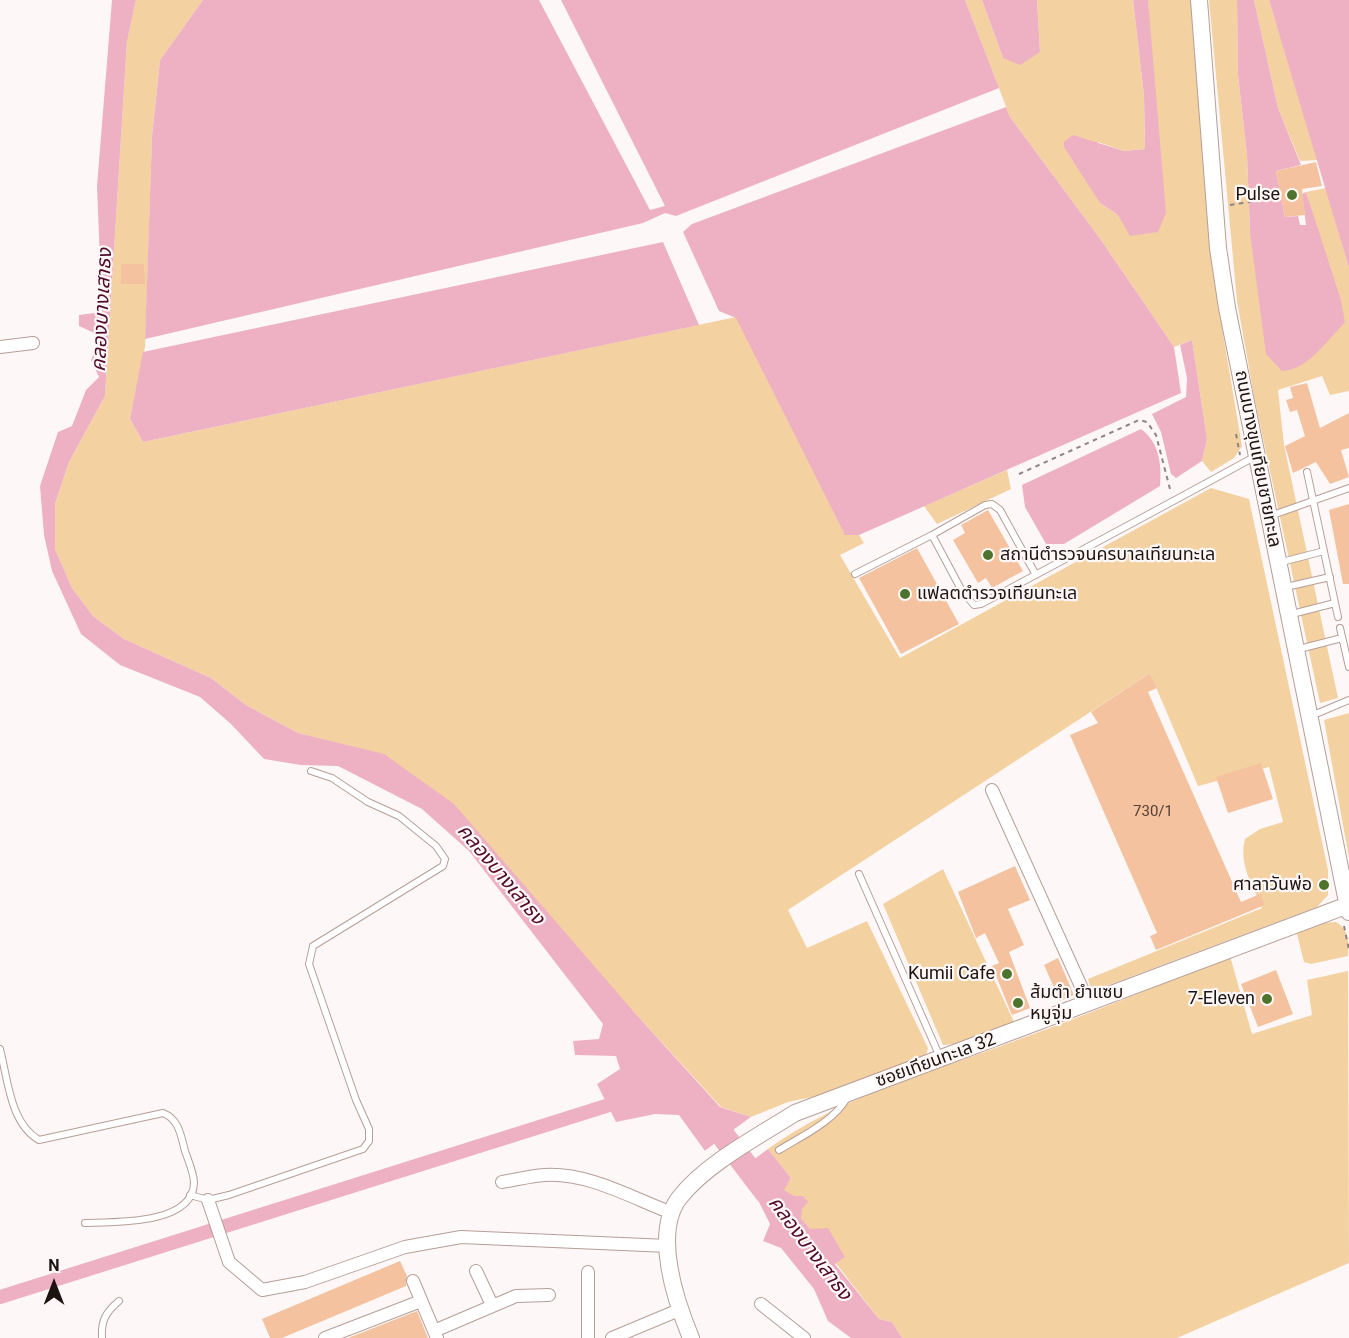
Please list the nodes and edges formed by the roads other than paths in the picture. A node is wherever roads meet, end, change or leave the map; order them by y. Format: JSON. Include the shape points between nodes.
{"nodes":[{"id":1,"x":1199,"y":0,"type":"edge"},
{"id":2,"x":33,"y":343,"type":"dead end"},
{"id":3,"x":0,"y":346,"type":"edge"},
{"id":4,"x":1257,"y":456,"type":"junction"},
{"id":5,"x":1307,"y":472,"type":"dead end"},
{"id":6,"x":1349,"y":488,"type":"edge"},
{"id":7,"x":1314,"y":501,"type":"junction"},
{"id":8,"x":1269,"y":516,"type":"junction"},
{"id":9,"x":932,"y":535,"type":"junction"},
{"id":10,"x":1324,"y":551,"type":"junction"},
{"id":11,"x":1278,"y":563,"type":"junction"},
{"id":12,"x":855,"y":574,"type":"dead end"},
{"id":13,"x":1036,"y":575,"type":"junction"},
{"id":14,"x":1329,"y":577,"type":"junction"},
{"id":15,"x":1283,"y":588,"type":"junction"},
{"id":16,"x":1335,"y":603,"type":"junction"},
{"id":17,"x":1288,"y":614,"type":"junction"},
{"id":18,"x":1338,"y":617,"type":"dead end"},
{"id":19,"x":1340,"y":628,"type":"dead end"},
{"id":20,"x":1342,"y":638,"type":"junction"},
{"id":21,"x":1295,"y":650,"type":"junction"},
{"id":22,"x":1349,"y":667,"type":"edge"},
{"id":23,"x":1349,"y":700,"type":"edge"},
{"id":24,"x":1309,"y":717,"type":"junction"},
{"id":25,"x":311,"y":771,"type":"dead end"},
{"id":26,"x":992,"y":790,"type":"dead end"},
{"id":27,"x":860,"y":874,"type":"dead end"},
{"id":28,"x":1348,"y":908,"type":"edge"},
{"id":29,"x":1089,"y":1004,"type":"junction"},
{"id":30,"x":0,"y":1049,"type":"edge"},
{"id":31,"x":941,"y":1058,"type":"junction"},
{"id":32,"x":850,"y":1092,"type":"junction"},
{"id":33,"x":779,"y":1150,"type":"dead end"},
{"id":34,"x":502,"y":1182,"type":"dead end"},
{"id":35,"x":190,"y":1195,"type":"junction"},
{"id":36,"x":208,"y":1200,"type":"junction"},
{"id":37,"x":672,"y":1213,"type":"junction"},
{"id":38,"x":85,"y":1223,"type":"dead end"},
{"id":39,"x":668,"y":1246,"type":"junction"},
{"id":40,"x":476,"y":1271,"type":"dead end"},
{"id":41,"x":588,"y":1272,"type":"dead end"},
{"id":42,"x":413,"y":1281,"type":"dead end"},
{"id":43,"x":549,"y":1295,"type":"dead end"},
{"id":44,"x":119,"y":1301,"type":"dead end"},
{"id":45,"x":421,"y":1301,"type":"junction"},
{"id":46,"x":761,"y":1304,"type":"dead end"},
{"id":47,"x":492,"y":1305,"type":"junction"},
{"id":48,"x":679,"y":1310,"type":"junction"},
{"id":49,"x":348,"y":1334,"type":"edge"},
{"id":50,"x":435,"y":1334,"type":"edge"},
{"id":51,"x":102,"y":1338,"type":"edge"},
{"id":52,"x":325,"y":1338,"type":"edge"},
{"id":53,"x":588,"y":1338,"type":"edge"},
{"id":54,"x":612,"y":1338,"type":"edge"},
{"id":55,"x":691,"y":1338,"type":"edge"},
{"id":56,"x":804,"y":1338,"type":"edge"}],
"edges":[{"from":1,"to":4,"type":"main road","name":"ถนนบางขุนเทียนชายทะเล","via":[[1227,308]]},
{"from":2,"to":3,"type":"street"},
{"from":4,"to":8,"type":"main road","name":"ถนนบางขุนเทียนชายทะเล"},
{"from":4,"to":13,"type":"lane"},
{"from":5,"to":7,"type":"lane"},
{"from":6,"to":7,"type":"lane"},
{"from":7,"to":8,"type":"lane"},
{"from":7,"to":10,"type":"lane"},
{"from":8,"to":11,"type":"main road","name":"ถนนบางขุนเทียนชายทะเล"},
{"from":9,"to":12,"type":"lane"},
{"from":9,"to":13,"type":"lane","via":[[974,605]]},
{"from":9,"to":13,"type":"lane","via":[[992,504],[1000,510]]},
{"from":10,"to":11,"type":"lane"},
{"from":10,"to":14,"type":"lane"},
{"from":11,"to":15,"type":"main road","name":"ถนนบางขุนเทียนชายทะเล"},
{"from":14,"to":15,"type":"lane"},
{"from":14,"to":16,"type":"lane"},
{"from":15,"to":17,"type":"main road","name":"ถนนบางขุนเทียนชายทะเล"},
{"from":16,"to":17,"type":"lane"},
{"from":16,"to":18,"type":"lane"},
{"from":17,"to":21,"type":"main road","name":"ถนนบางขุนเทียนชายทะเล"},
{"from":19,"to":20,"type":"lane"},
{"from":20,"to":21,"type":"lane"},
{"from":20,"to":22,"type":"lane"},
{"from":21,"to":24,"type":"main road","name":"ถนนบางขุนเทียนชายทะเล"},
{"from":23,"to":24,"type":"lane"},
{"from":24,"to":28,"type":"main road","name":"ถนนบางขุนเทียนชายทะเล"},
{"from":25,"to":36,"type":"lane","via":[[332,778],[368,802],[399,816],[436,846],[445,859],[443,866],[424,879],[313,946],[309,955],[369,1129],[369,1141],[363,1149]]},
{"from":26,"to":29,"type":"street"},
{"from":27,"to":31,"type":"lane"},
{"from":28,"to":29,"type":"main road","name":"ซอยเทียนทะเล 32"},
{"from":29,"to":31,"type":"main road","name":"ซอยเทียนทะเล 32"},
{"from":30,"to":35,"type":"lane","via":[[19,1122],[39,1140],[163,1113],[172,1116],[194,1182]]},
{"from":31,"to":32,"type":"main road","name":"ซอยเทียนทะเล 32"},
{"from":32,"to":33,"type":"lane","via":[[832,1115]]},
{"from":32,"to":37,"type":"main road","name":"ซอยเทียนทะเล 32","via":[[795,1113],[770,1129],[710,1170],[679,1198]]},
{"from":34,"to":37,"type":"street","via":[[544,1175],[567,1177],[603,1185]]},
{"from":35,"to":36,"type":"lane"},
{"from":35,"to":38,"type":"lane","via":[[181,1208],[158,1217]]},
{"from":36,"to":39,"type":"street","via":[[229,1262],[262,1290],[305,1282],[405,1247],[461,1237]]},
{"from":37,"to":39,"type":"main road","name":"ซอยเทียนทะเล 32"},
{"from":39,"to":48,"type":"main road","name":"ซอยเทียนทะเล 32","via":[[668,1266]]},
{"from":40,"to":47,"type":"street"},
{"from":41,"to":53,"type":"street"},
{"from":42,"to":45,"type":"street"},
{"from":43,"to":47,"type":"street","via":[[516,1296]]},
{"from":44,"to":51,"type":"lane","via":[[101,1323]]},
{"from":45,"to":49,"type":"street"},
{"from":45,"to":50,"type":"street"},
{"from":46,"to":56,"type":"street"},
{"from":47,"to":50,"type":"street"},
{"from":48,"to":54,"type":"street"},
{"from":48,"to":55,"type":"main road","name":"ซอยเทียนทะเล 32"},
{"from":49,"to":52,"type":"street"}]}
